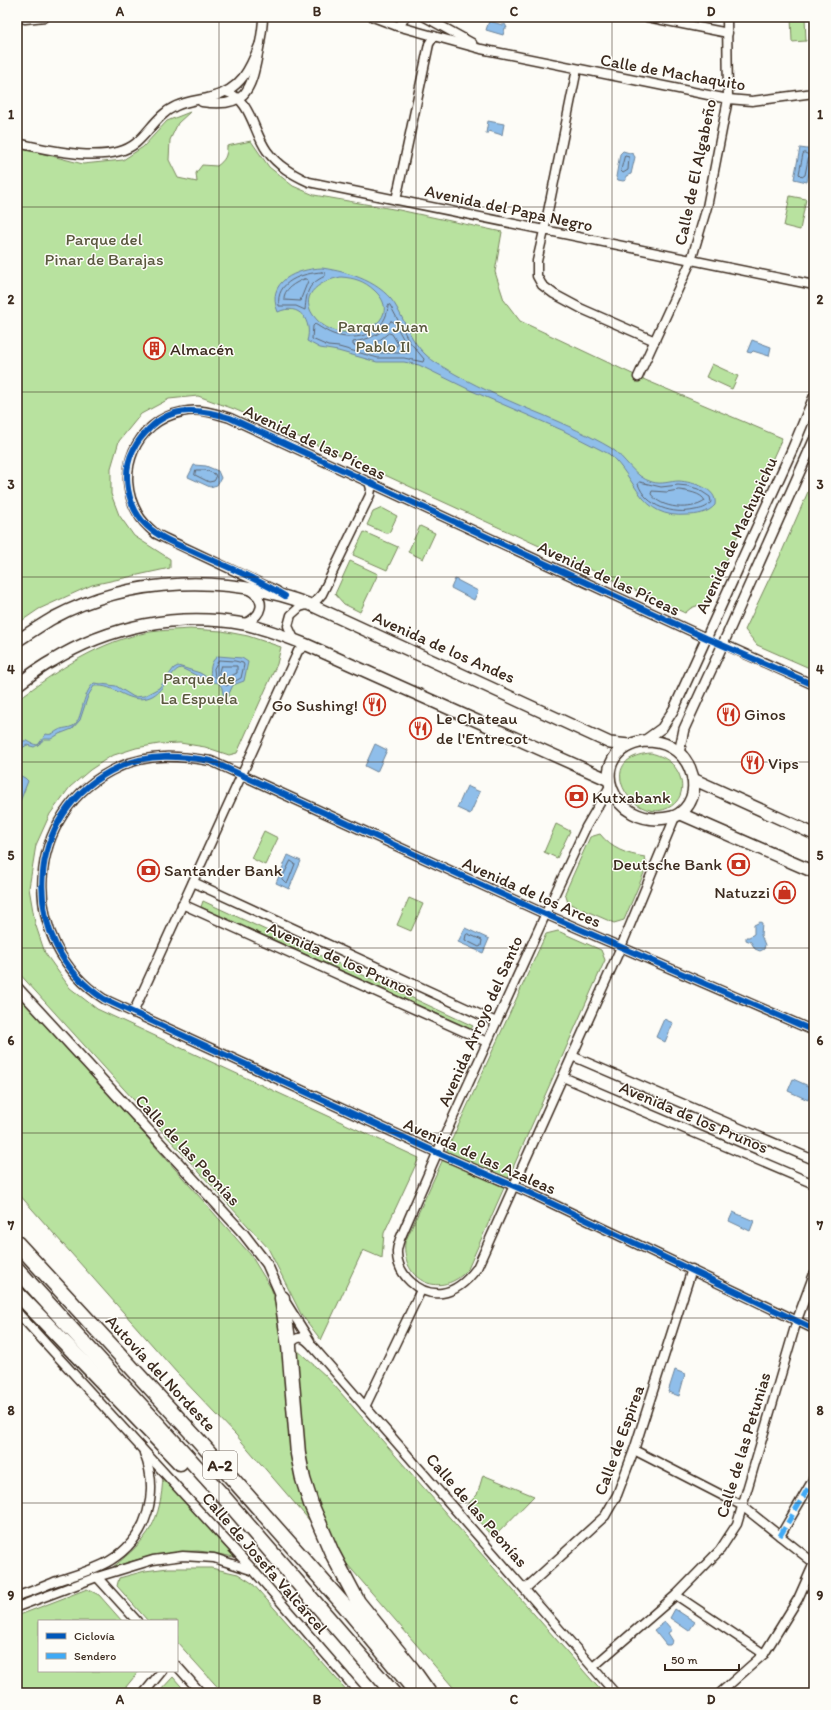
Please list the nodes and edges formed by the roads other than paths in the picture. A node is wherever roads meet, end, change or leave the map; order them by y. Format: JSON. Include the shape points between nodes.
{"nodes":[{"id":1,"x":19,"y":17,"type":"edge"},
{"id":2,"x":45,"y":17,"type":"edge"},
{"id":3,"x":263,"y":17,"type":"edge"},
{"id":4,"x":405,"y":17,"type":"edge"},
{"id":5,"x":425,"y":17,"type":"edge"},
{"id":6,"x":647,"y":17,"type":"edge"},
{"id":7,"x":727,"y":17,"type":"edge"},
{"id":8,"x":378,"y":18,"type":"edge"},
{"id":9,"x":397,"y":26,"type":"junction"},
{"id":10,"x":728,"y":33,"type":"junction"},
{"id":11,"x":434,"y":36,"type":"junction"},
{"id":12,"x":260,"y":43,"type":"junction"},
{"id":13,"x":481,"y":48,"type":"junction"},
{"id":14,"x":577,"y":69,"type":"junction"},
{"id":15,"x":226,"y":92,"type":"junction"},
{"id":16,"x":814,"y":93,"type":"edge"},
{"id":17,"x":240,"y":99,"type":"junction"},
{"id":18,"x":728,"y":99,"type":"junction"},
{"id":19,"x":196,"y":101,"type":"junction"},
{"id":20,"x":17,"y":143,"type":"edge"},
{"id":21,"x":396,"y":200,"type":"junction"},
{"id":22,"x":544,"y":231,"type":"junction"},
{"id":23,"x":691,"y":261,"type":"junction"},
{"id":24,"x":814,"y":285,"type":"edge"},
{"id":25,"x":655,"y":341,"type":"junction"},
{"id":26,"x":638,"y":376,"type":"dead end"},
{"id":27,"x":814,"y":397,"type":"edge"},
{"id":28,"x":814,"y":440,"type":"edge"},
{"id":29,"x":369,"y":482,"type":"junction"},
{"id":30,"x":242,"y":587,"type":"junction"},
{"id":31,"x":285,"y":596,"type":"junction"},
{"id":32,"x":311,"y":605,"type":"junction"},
{"id":33,"x":244,"y":624,"type":"junction"},
{"id":34,"x":706,"y":638,"type":"junction"},
{"id":35,"x":294,"y":639,"type":"junction"},
{"id":36,"x":17,"y":641,"type":"edge"},
{"id":37,"x":723,"y":644,"type":"junction"},
{"id":38,"x":307,"y":645,"type":"junction"},
{"id":39,"x":17,"y":685,"type":"edge"},
{"id":40,"x":814,"y":685,"type":"edge"},
{"id":41,"x":644,"y":741,"type":"junction"},
{"id":42,"x":629,"y":745,"type":"junction"},
{"id":43,"x":679,"y":753,"type":"junction"},
{"id":44,"x":241,"y":774,"type":"junction"},
{"id":45,"x":694,"y":779,"type":"junction"},
{"id":46,"x":609,"y":783,"type":"junction"},
{"id":47,"x":678,"y":815,"type":"junction"},
{"id":48,"x":814,"y":834,"type":"edge"},
{"id":49,"x":814,"y":872,"type":"edge"},
{"id":50,"x":193,"y":882,"type":"junction"},
{"id":51,"x":182,"y":904,"type":"junction"},
{"id":52,"x":545,"y":914,"type":"junction"},
{"id":53,"x":621,"y":947,"type":"junction"},
{"id":54,"x":17,"y":987,"type":"edge"},
{"id":55,"x":133,"y":1013,"type":"junction"},
{"id":56,"x":496,"y":1022,"type":"junction"},
{"id":57,"x":814,"y":1031,"type":"edge"},
{"id":58,"x":487,"y":1042,"type":"junction"},
{"id":59,"x":572,"y":1056,"type":"junction"},
{"id":60,"x":563,"y":1077,"type":"junction"},
{"id":61,"x":438,"y":1153,"type":"junction"},
{"id":62,"x":814,"y":1160,"type":"edge"},
{"id":63,"x":814,"y":1184,"type":"edge"},
{"id":64,"x":514,"y":1186,"type":"junction"},
{"id":65,"x":17,"y":1243,"type":"edge"},
{"id":66,"x":17,"y":1269,"type":"edge"},
{"id":67,"x":692,"y":1269,"type":"junction"},
{"id":68,"x":814,"y":1274,"type":"edge"},
{"id":69,"x":421,"y":1290,"type":"junction"},
{"id":70,"x":17,"y":1293,"type":"edge"},
{"id":71,"x":282,"y":1298,"type":"junction"},
{"id":72,"x":17,"y":1312,"type":"edge"},
{"id":73,"x":796,"y":1320,"type":"junction"},
{"id":74,"x":814,"y":1329,"type":"edge"},
{"id":75,"x":289,"y":1346,"type":"junction"},
{"id":76,"x":314,"y":1348,"type":"junction"},
{"id":77,"x":365,"y":1407,"type":"junction"},
{"id":78,"x":141,"y":1447,"type":"junction"},
{"id":79,"x":634,"y":1450,"type":"junction"},
{"id":80,"x":814,"y":1478,"type":"edge"},
{"id":81,"x":222,"y":1495,"type":"junction"},
{"id":82,"x":741,"y":1505,"type":"junction"},
{"id":83,"x":780,"y":1536,"type":"junction"},
{"id":84,"x":814,"y":1563,"type":"edge"},
{"id":85,"x":254,"y":1571,"type":"junction"},
{"id":86,"x":97,"y":1576,"type":"junction"},
{"id":87,"x":525,"y":1588,"type":"junction"},
{"id":88,"x":676,"y":1595,"type":"junction"},
{"id":89,"x":17,"y":1596,"type":"edge"},
{"id":90,"x":17,"y":1607,"type":"edge"},
{"id":91,"x":136,"y":1620,"type":"edge"},
{"id":92,"x":764,"y":1654,"type":"junction"},
{"id":93,"x":178,"y":1667,"type":"edge"},
{"id":94,"x":593,"y":1667,"type":"junction"},
{"id":95,"x":161,"y":1672,"type":"edge"},
{"id":96,"x":144,"y":1693,"type":"edge"},
{"id":97,"x":201,"y":1693,"type":"edge"},
{"id":98,"x":359,"y":1693,"type":"edge"},
{"id":99,"x":393,"y":1693,"type":"edge"},
{"id":100,"x":417,"y":1693,"type":"edge"},
{"id":101,"x":429,"y":1693,"type":"edge"},
{"id":102,"x":615,"y":1693,"type":"edge"},
{"id":103,"x":720,"y":1693,"type":"edge"}],
"edges":[{"from":1,"to":2,"type":"street"},
{"from":3,"to":12,"type":"street"},
{"from":4,"to":9,"type":"street"},
{"from":5,"to":13,"type":"street","name":"Calle de Machaquito"},
{"from":6,"to":10,"type":"street"},
{"from":7,"to":10,"type":"street","name":"Calle de El Algabeño"},
{"from":8,"to":9,"type":"street","name":"Calle de Machaquito"},
{"from":9,"to":11,"type":"street","name":"Calle de Machaquito"},
{"from":10,"to":18,"type":"street","name":"Calle de El Algabeño"},
{"from":11,"to":13,"type":"street","name":"Calle de Machaquito"},
{"from":11,"to":21,"type":"street","via":[[429,44]]},
{"from":12,"to":15,"type":"street","via":[[247,72]]},
{"from":12,"to":17,"type":"street","via":[[251,83]]},
{"from":13,"to":14,"type":"street","name":"Calle de Machaquito"},
{"from":14,"to":18,"type":"street","name":"Calle de Machaquito"},
{"from":14,"to":22,"type":"street"},
{"from":15,"to":17,"type":"street"},
{"from":15,"to":19,"type":"street"},
{"from":16,"to":18,"type":"street","name":"Calle de Machaquito","via":[[752,101]]},
{"from":17,"to":19,"type":"street","via":[[215,103]]},
{"from":17,"to":21,"type":"street","name":"Avenida del Papa Negro","via":[[267,150],[295,176],[320,186]]},
{"from":18,"to":23,"type":"street","name":"Calle de El Algabeño","via":[[707,207]]},
{"from":19,"to":20,"type":"street","via":[[167,111],[135,144],[116,153],[72,153]]},
{"from":21,"to":22,"type":"street","name":"Avenida del Papa Negro"},
{"from":22,"to":23,"type":"street","name":"Avenida del Papa Negro"},
{"from":22,"to":25,"type":"street","via":[[537,261],[537,276],[542,285],[582,309]]},
{"from":23,"to":24,"type":"street","name":"Avenida del Papa Negro"},
{"from":23,"to":25,"type":"street","name":"Calle de El Algabeño"},
{"from":25,"to":26,"type":"street","name":"Calle de El Algabeño"},
{"from":27,"to":34,"type":"street","name":"Avenida de Machupichu"},
{"from":28,"to":37,"type":"street","name":"Avenida de Machupichu"},
{"from":29,"to":31,"type":"street","name":"Avenida de las Píceas","via":[[230,418],[210,412],[194,410],[172,414],[143,434],[130,457],[127,484],[131,502],[146,525],[156,534]]},
{"from":29,"to":32,"type":"street","via":[[370,495],[326,587],[319,599]]},
{"from":29,"to":34,"type":"street","name":"Avenida de las Píceas"},
{"from":30,"to":31,"type":"main road","name":"Avenida de los Andes"},
{"from":30,"to":33,"type":"street","name":"Avenida de los Andes","via":[[254,594],[260,601],[261,609],[257,616]]},
{"from":30,"to":36,"type":"main road","name":"Avenida de los Andes","via":[[186,584],[126,591],[88,602],[60,615]]},
{"from":31,"to":32,"type":"main road","name":"Avenida de los Andes"},
{"from":32,"to":35,"type":"street","via":[[300,607],[291,615],[288,626]]},
{"from":32,"to":42,"type":"main road","name":"Avenida de los Andes","via":[[610,743]]},
{"from":33,"to":35,"type":"main road"},
{"from":33,"to":39,"type":"main road","via":[[195,620],[162,621],[132,627],[91,640],[51,661]]},
{"from":34,"to":37,"type":"street"},
{"from":34,"to":41,"type":"street","name":"Avenida de Machupichu","via":[[667,721]]},
{"from":35,"to":38,"type":"main road"},
{"from":37,"to":40,"type":"street"},
{"from":37,"to":43,"type":"street","name":"Avenida de Machupichu","via":[[684,729]]},
{"from":38,"to":44,"type":"street","via":[[298,651]]},
{"from":38,"to":46,"type":"main road"},
{"from":41,"to":42,"type":"main road"},
{"from":41,"to":43,"type":"main road","via":[[663,744]]},
{"from":42,"to":46,"type":"main road","via":[[616,756]]},
{"from":43,"to":45,"type":"main road"},
{"from":44,"to":50,"type":"street"},
{"from":44,"to":52,"type":"street","name":"Avenida de los Arces"},
{"from":44,"to":55,"type":"street","name":"Avenida de los Arces","via":[[211,761],[189,757],[165,756],[135,761],[106,774],[85,790],[65,812],[53,834],[42,875],[42,899],[53,940],[70,969],[91,991]]},
{"from":45,"to":47,"type":"main road","via":[[693,798]]},
{"from":45,"to":48,"type":"main road"},
{"from":46,"to":47,"type":"main road","via":[[616,798],[630,811],[643,818],[658,819]]},
{"from":46,"to":52,"type":"street","name":"Avenida Arroyo del Santo"},
{"from":47,"to":49,"type":"main road"},
{"from":47,"to":53,"type":"street"},
{"from":50,"to":51,"type":"street"},
{"from":50,"to":56,"type":"street","name":"Avenida de los Prunos"},
{"from":51,"to":55,"type":"street"},
{"from":51,"to":58,"type":"street","name":"Avenida de los Prunos"},
{"from":52,"to":53,"type":"street","name":"Avenida de los Arces"},
{"from":52,"to":56,"type":"street","name":"Avenida Arroyo del Santo"},
{"from":53,"to":57,"type":"street","name":"Avenida de los Arces"},
{"from":53,"to":59,"type":"street"},
{"from":54,"to":71,"type":"street","name":"Calle de las Peonías","via":[[243,1233],[265,1260]]},
{"from":55,"to":61,"type":"street","name":"Avenida de las Azaleas"},
{"from":56,"to":58,"type":"street","name":"Avenida Arroyo del Santo"},
{"from":58,"to":61,"type":"street","name":"Avenida Arroyo del Santo"},
{"from":59,"to":60,"type":"street"},
{"from":59,"to":62,"type":"street","name":"Avenida de los Prunos"},
{"from":60,"to":63,"type":"street","name":"Avenida de los Prunos"},
{"from":60,"to":64,"type":"street"},
{"from":61,"to":64,"type":"street","name":"Avenida de las Azaleas"},
{"from":61,"to":69,"type":"street","name":"Avenida Arroyo del Santo","via":[[397,1251],[403,1273]]},
{"from":64,"to":67,"type":"street","name":"Avenida de las Azaleas"},
{"from":64,"to":69,"type":"street","via":[[477,1268],[469,1279],[457,1288],[441,1293]]},
{"from":65,"to":100,"type":"highway","name":"Autovía del Nordeste","number":"A-2","via":[[200,1442]]},
{"from":66,"to":81,"type":"highway","number":"A-2"},
{"from":67,"to":73,"type":"street","name":"Avenida de las Azaleas"},
{"from":67,"to":79,"type":"street","name":"Calle de Espirea"},
{"from":68,"to":73,"type":"street","name":"Calle de las Petunias"},
{"from":69,"to":77,"type":"street"},
{"from":70,"to":81,"type":"highway","via":[[187,1470]]},
{"from":71,"to":75,"type":"highway"},
{"from":71,"to":76,"type":"street","name":"Calle de las Peonías"},
{"from":72,"to":78,"type":"street","name":"Calle de Josefa Valcárcel"},
{"from":73,"to":74,"type":"street","name":"Avenida de las Azaleas"},
{"from":73,"to":82,"type":"street","name":"Calle de las Petunias"},
{"from":75,"to":76,"type":"street","name":"Calle de las Peonías","via":[[300,1337]]},
{"from":75,"to":101,"type":"highway","via":[[298,1454],[311,1504],[332,1553],[358,1602]]},
{"from":76,"to":77,"type":"street","name":"Calle de las Peonías"},
{"from":77,"to":87,"type":"street","name":"Calle de las Peonías"},
{"from":78,"to":85,"type":"street","name":"Calle de Josefa Valcárcel"},
{"from":78,"to":89,"type":"street","via":[[148,1464],[152,1492],[145,1520],[129,1545],[110,1561]]},
{"from":79,"to":82,"type":"street"},
{"from":79,"to":87,"type":"street","name":"Calle de Espirea","via":[[606,1516]]},
{"from":80,"to":83,"type":"street"},
{"from":81,"to":99,"type":"highway","number":"A-2"},
{"from":82,"to":83,"type":"street"},
{"from":82,"to":88,"type":"street","name":"Calle de las Petunias","via":[[737,1524],[720,1550]]},
{"from":83,"to":84,"type":"street"},
{"from":84,"to":92,"type":"street","via":[[798,1599]]},
{"from":85,"to":86,"type":"street","via":[[214,1558],[183,1556],[153,1560]]},
{"from":85,"to":98,"type":"street","name":"Calle de Josefa Valcárcel"},
{"from":86,"to":90,"type":"street"},
{"from":86,"to":91,"type":"street"},
{"from":87,"to":94,"type":"street","name":"Calle de las Peonías"},
{"from":88,"to":92,"type":"street"},
{"from":88,"to":94,"type":"street","name":"Calle de las Petunias"},
{"from":92,"to":103,"type":"street"},
{"from":93,"to":97,"type":"street"},
{"from":94,"to":102,"type":"street","name":"Calle de las Peonías"},
{"from":95,"to":96,"type":"street"}]}
